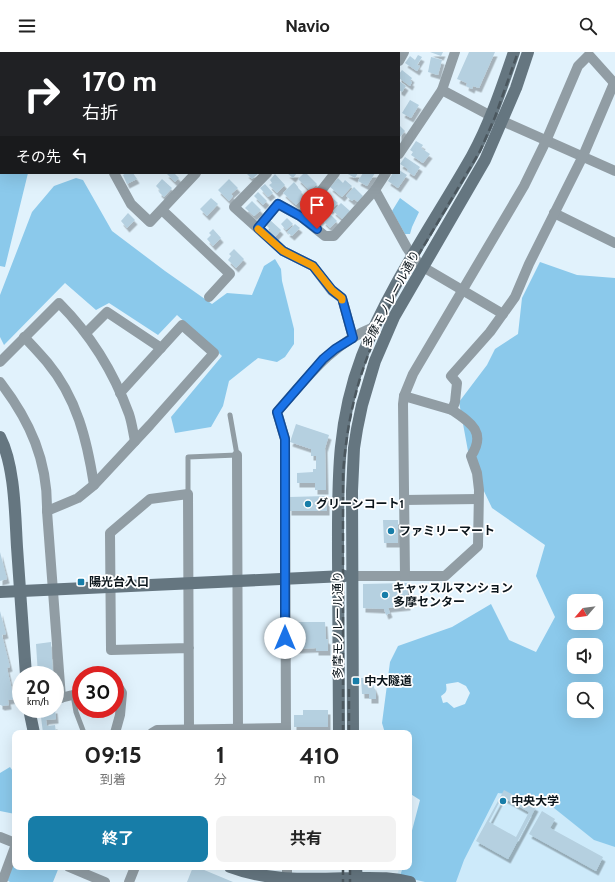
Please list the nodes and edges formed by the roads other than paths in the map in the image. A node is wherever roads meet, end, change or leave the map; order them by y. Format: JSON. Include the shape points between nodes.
{"nodes":[{"id":1,"x":455,"y":52,"type":"edge"},
{"id":2,"x":514,"y":52,"type":"edge"},
{"id":3,"x":528,"y":52,"type":"edge"},
{"id":4,"x":615,"y":84,"type":"edge"},
{"id":5,"x":442,"y":90,"type":"junction"},
{"id":6,"x":491,"y":116,"type":"junction"},
{"id":7,"x":502,"y":121,"type":"junction"},
{"id":8,"x":546,"y":141,"type":"junction"},
{"id":9,"x":400,"y":153,"type":"edge"},
{"id":10,"x":583,"y":156,"type":"junction"},
{"id":11,"x":615,"y":171,"type":"edge"},
{"id":12,"x":115,"y":174,"type":"edge"},
{"id":13,"x":195,"y":174,"type":"edge"},
{"id":14,"x":266,"y":174,"type":"edge"},
{"id":15,"x":334,"y":174,"type":"edge"},
{"id":16,"x":385,"y":174,"type":"edge"},
{"id":17,"x":375,"y":190,"type":"junction"},
{"id":18,"x":162,"y":210,"type":"junction"},
{"id":19,"x":554,"y":213,"type":"junction"},
{"id":20,"x":300,"y":216,"type":"junction"},
{"id":21,"x":258,"y":228,"type":"junction"},
{"id":22,"x":615,"y":243,"type":"edge"},
{"id":23,"x":413,"y":257,"type":"junction"},
{"id":24,"x":423,"y":267,"type":"junction"},
{"id":25,"x":462,"y":291,"type":"junction"},
{"id":26,"x":209,"y":297,"type":"dead end"},
{"id":27,"x":503,"y":314,"type":"junction"},
{"id":28,"x":374,"y":327,"type":"junction"},
{"id":29,"x":86,"y":334,"type":"junction"},
{"id":30,"x":24,"y":337,"type":"junction"},
{"id":31,"x":353,"y":338,"type":"junction"},
{"id":32,"x":161,"y":348,"type":"junction"},
{"id":33,"x":0,"y":362,"type":"edge"},
{"id":34,"x":0,"y":382,"type":"edge"},
{"id":35,"x":120,"y":393,"type":"junction"},
{"id":36,"x":404,"y":396,"type":"junction"},
{"id":37,"x":452,"y":410,"type":"junction"},
{"id":38,"x":230,"y":415,"type":"dead end"},
{"id":39,"x":0,"y":437,"type":"edge"},
{"id":40,"x":135,"y":441,"type":"junction"},
{"id":41,"x":237,"y":455,"type":"junction"},
{"id":42,"x":94,"y":485,"type":"junction"},
{"id":43,"x":188,"y":494,"type":"junction"},
{"id":44,"x":478,"y":499,"type":"junction"},
{"id":45,"x":404,"y":500,"type":"junction"},
{"id":46,"x":47,"y":511,"type":"junction"},
{"id":47,"x":338,"y":576,"type":"junction"},
{"id":48,"x":352,"y":576,"type":"junction"},
{"id":49,"x":405,"y":576,"type":"junction"},
{"id":50,"x":285,"y":578,"type":"junction"},
{"id":51,"x":237,"y":580,"type":"junction"},
{"id":52,"x":188,"y":582,"type":"junction"},
{"id":53,"x":111,"y":586,"type":"junction"},
{"id":54,"x":53,"y":589,"type":"junction"},
{"id":55,"x":20,"y":590,"type":"junction"},
{"id":56,"x":0,"y":592,"type":"edge"},
{"id":57,"x":188,"y":648,"type":"junction"},
{"id":58,"x":25,"y":666,"type":"edge"},
{"id":59,"x":56,"y":666,"type":"edge"},
{"id":60,"x":31,"y":718,"type":"edge"},
{"id":61,"x":78,"y":718,"type":"edge"},
{"id":62,"x":119,"y":718,"type":"edge"},
{"id":63,"x":238,"y":729,"type":"junction"},
{"id":64,"x":33,"y":730,"type":"edge"},
{"id":65,"x":83,"y":730,"type":"edge"},
{"id":66,"x":116,"y":730,"type":"edge"},
{"id":67,"x":158,"y":730,"type":"edge"},
{"id":68,"x":189,"y":730,"type":"junction"},
{"id":69,"x":286,"y":730,"type":"edge"},
{"id":70,"x":339,"y":730,"type":"edge"},
{"id":71,"x":353,"y":730,"type":"edge"},
{"id":72,"x":0,"y":837,"type":"edge"},
{"id":73,"x":12,"y":841,"type":"edge"},
{"id":74,"x":12,"y":856,"type":"edge"},
{"id":75,"x":73,"y":870,"type":"edge"},
{"id":76,"x":134,"y":870,"type":"edge"},
{"id":77,"x":239,"y":870,"type":"edge"},
{"id":78,"x":287,"y":876,"type":"edge"},
{"id":79,"x":337,"y":876,"type":"edge"},
{"id":80,"x":357,"y":876,"type":"edge"},
{"id":81,"x":83,"y":878,"type":"edge"},
{"id":82,"x":2,"y":882,"type":"edge"},
{"id":83,"x":105,"y":882,"type":"edge"},
{"id":84,"x":129,"y":882,"type":"edge"},
{"id":85,"x":410,"y":882,"type":"edge"}],
"edges":[{"from":1,"to":5,"type":"street"},
{"from":2,"to":6,"type":"main road","name":"多摩モノレール通り"},
{"from":3,"to":7,"type":"main road","name":"多摩モノレール通り"},
{"from":4,"to":8,"type":"street","via":[[589,55],[578,66]]},
{"from":4,"to":10,"type":"street"},
{"from":5,"to":6,"type":"street"},
{"from":5,"to":9,"type":"street"},
{"from":6,"to":7,"type":"street"},
{"from":6,"to":23,"type":"main road","name":"多摩モノレール通り","via":[[473,154]]},
{"from":7,"to":8,"type":"street"},
{"from":7,"to":24,"type":"main road","name":"多摩モノレール通り","via":[[485,160]]},
{"from":8,"to":10,"type":"street"},
{"from":8,"to":25,"type":"street","via":[[524,186]]},
{"from":10,"to":11,"type":"street"},
{"from":10,"to":19,"type":"street"},
{"from":12,"to":18,"type":"street","via":[[131,204],[150,222]]},
{"from":13,"to":18,"type":"street"},
{"from":14,"to":21,"type":"street","via":[[234,207]]},
{"from":15,"to":20,"type":"street"},
{"from":16,"to":17,"type":"street"},
{"from":17,"to":20,"type":"street","via":[[334,236],[325,236]]},
{"from":17,"to":23,"type":"street"},
{"from":18,"to":26,"type":"street","via":[[230,274]]},
{"from":19,"to":22,"type":"street"},
{"from":19,"to":27,"type":"street","via":[[515,297]]},
{"from":20,"to":21,"type":"street","via":[[278,204]]},
{"from":21,"to":31,"type":"street","via":[[283,251],[313,266],[332,290],[342,298]]},
{"from":23,"to":24,"type":"street"},
{"from":23,"to":28,"type":"main road","name":"多摩モノレール通り"},
{"from":24,"to":25,"type":"street"},
{"from":24,"to":48,"type":"main road","name":"多摩モノレール通り","via":[[380,346],[356,429],[352,472]]},
{"from":25,"to":27,"type":"street"},
{"from":25,"to":36,"type":"street","via":[[413,374]]},
{"from":27,"to":37,"type":"street","via":[[451,376],[457,383]]},
{"from":28,"to":31,"type":"street"},
{"from":28,"to":47,"type":"main road","name":"多摩モノレール通り","via":[[354,378],[343,427],[338,471]]},
{"from":29,"to":30,"type":"street","via":[[74,317],[59,303]]},
{"from":29,"to":32,"type":"street","via":[[107,312]]},
{"from":29,"to":35,"type":"street"},
{"from":30,"to":33,"type":"street"},
{"from":30,"to":42,"type":"street","via":[[48,363],[71,401],[90,455]]},
{"from":31,"to":50,"type":"street","via":[[323,359],[277,412],[285,439]]},
{"from":32,"to":35,"type":"street"},
{"from":32,"to":40,"type":"street","via":[[182,325],[214,353]]},
{"from":34,"to":46,"type":"street","via":[[14,401],[36,443],[45,479]]},
{"from":35,"to":40,"type":"street","via":[[129,415]]},
{"from":36,"to":37,"type":"street"},
{"from":36,"to":45,"type":"street"},
{"from":37,"to":44,"type":"street","via":[[474,426],[476,432],[478,440],[471,456],[477,473]]},
{"from":38,"to":41,"type":"lane"},
{"from":39,"to":55,"type":"main road","via":[[11,474]]},
{"from":40,"to":42,"type":"street"},
{"from":41,"to":43,"type":"lane","via":[[188,457]]},
{"from":41,"to":51,"type":"street"},
{"from":42,"to":46,"type":"street","via":[[78,498]]},
{"from":43,"to":52,"type":"street"},
{"from":43,"to":53,"type":"street","via":[[150,499],[110,533]]},
{"from":44,"to":45,"type":"street"},
{"from":44,"to":49,"type":"street","via":[[478,546],[445,576]]},
{"from":45,"to":49,"type":"street"},
{"from":46,"to":54,"type":"street"},
{"from":47,"to":48,"type":"main road"},
{"from":47,"to":50,"type":"main road"},
{"from":47,"to":70,"type":"main road","name":"多摩モノレール通り"},
{"from":48,"to":49,"type":"street"},
{"from":48,"to":71,"type":"main road","name":"多摩モノレール通り"},
{"from":50,"to":51,"type":"main road"},
{"from":50,"to":69,"type":"street"},
{"from":51,"to":52,"type":"main road"},
{"from":51,"to":63,"type":"street"},
{"from":52,"to":53,"type":"main road"},
{"from":52,"to":57,"type":"street"},
{"from":53,"to":54,"type":"main road"},
{"from":53,"to":57,"type":"street","via":[[111,650]]},
{"from":54,"to":55,"type":"main road"},
{"from":54,"to":59,"type":"street"},
{"from":55,"to":56,"type":"main road"},
{"from":55,"to":58,"type":"main road"},
{"from":57,"to":68,"type":"street"},
{"from":60,"to":64,"type":"main road"},
{"from":61,"to":65,"type":"lane"},
{"from":62,"to":66,"type":"street"},
{"from":63,"to":68,"type":"street"},
{"from":63,"to":69,"type":"street"},
{"from":67,"to":68,"type":"street"},
{"from":72,"to":73,"type":"street"},
{"from":74,"to":82,"type":"street"},
{"from":75,"to":81,"type":"street"},
{"from":76,"to":84,"type":"street"},
{"from":77,"to":78,"type":"main road","via":[[265,877]]},
{"from":78,"to":79,"type":"main road"},
{"from":79,"to":80,"type":"main road"},
{"from":80,"to":85,"type":"main road"},
{"from":81,"to":83,"type":"street"}]}
